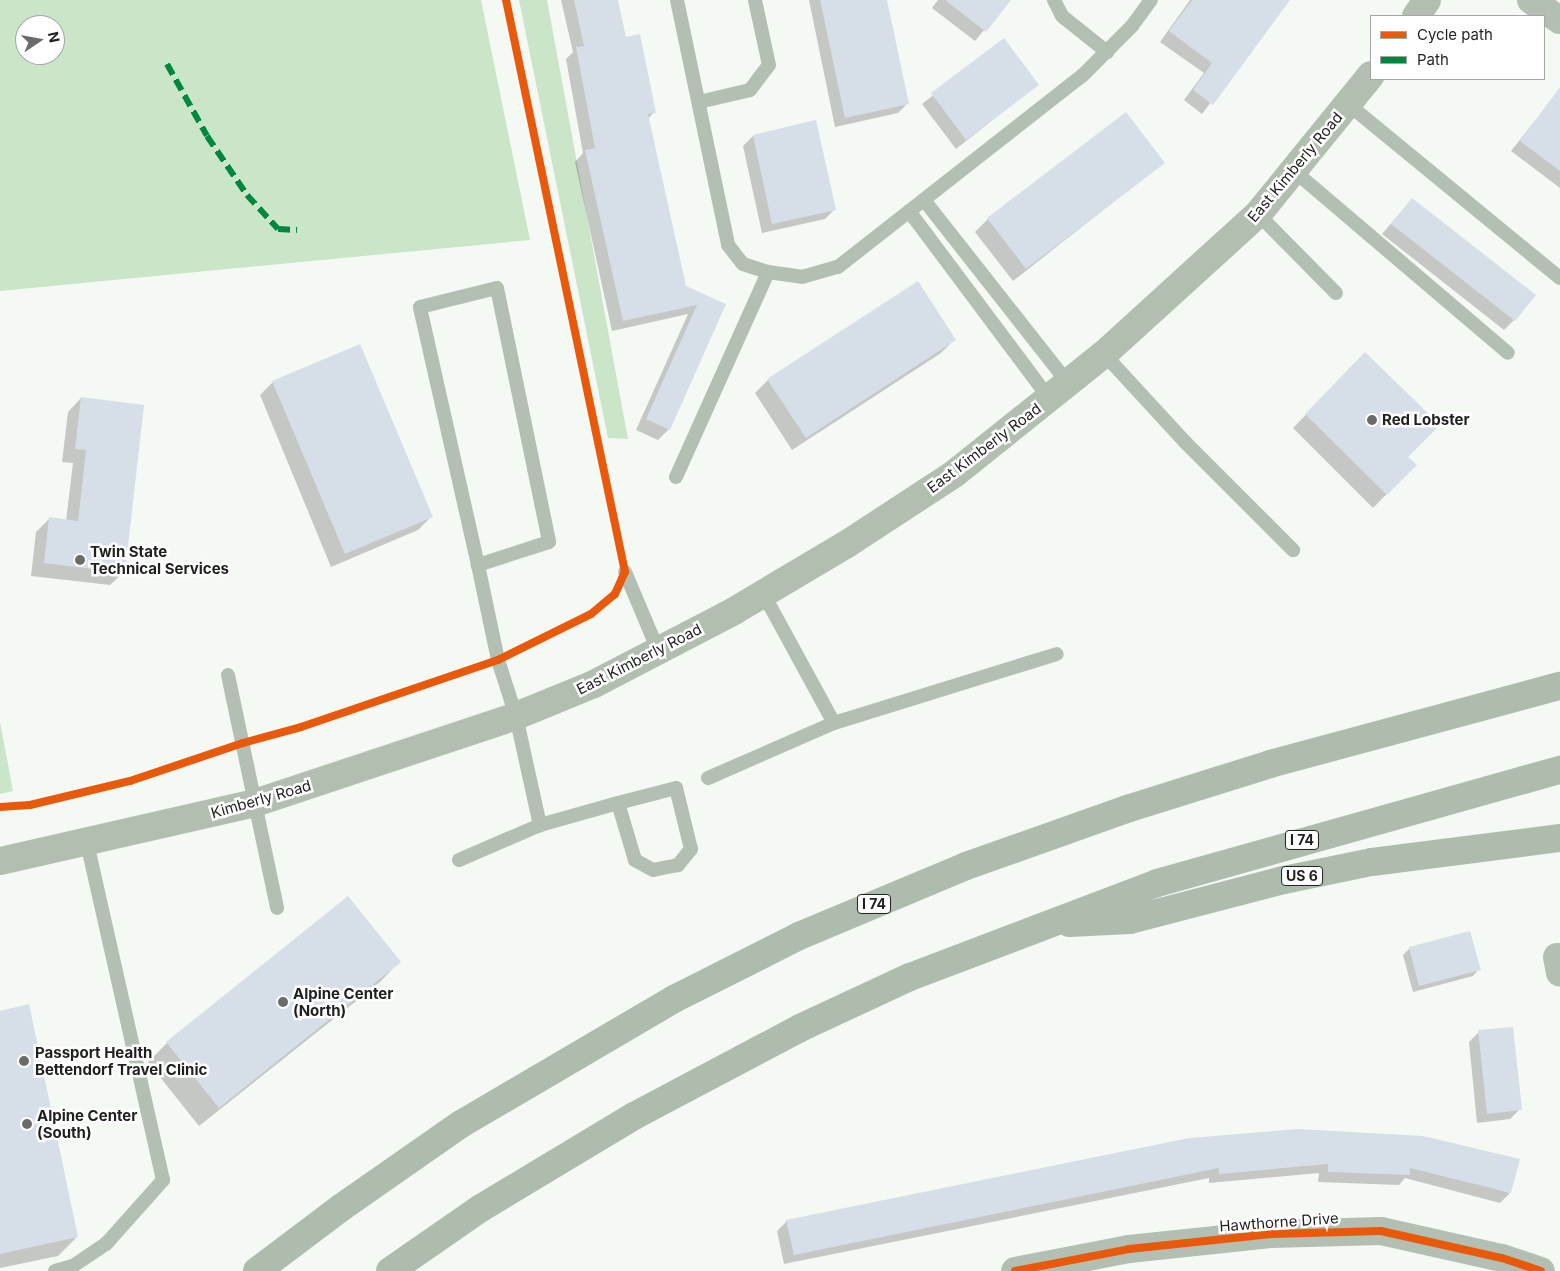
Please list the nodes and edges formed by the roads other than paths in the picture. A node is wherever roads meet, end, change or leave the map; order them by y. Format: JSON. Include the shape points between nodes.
{"nodes":[{"id":1,"x":677,"y":0,"type":"edge"},
{"id":2,"x":755,"y":0,"type":"edge"},
{"id":3,"x":1054,"y":0,"type":"edge"},
{"id":4,"x":1151,"y":0,"type":"edge"},
{"id":5,"x":1427,"y":0,"type":"edge"},
{"id":6,"x":1531,"y":0,"type":"edge"},
{"id":7,"x":1417,"y":15,"type":"edge"},
{"id":8,"x":1560,"y":20,"type":"edge"},
{"id":9,"x":1107,"y":52,"type":"junction"},
{"id":10,"x":1370,"y":75,"type":"edge"},
{"id":11,"x":699,"y":102,"type":"junction"},
{"id":12,"x":1348,"y":104,"type":"junction"},
{"id":13,"x":1293,"y":170,"type":"junction"},
{"id":14,"x":924,"y":200,"type":"junction"},
{"id":15,"x":909,"y":211,"type":"junction"},
{"id":16,"x":1258,"y":214,"type":"junction"},
{"id":17,"x":768,"y":272,"type":"junction"},
{"id":18,"x":1560,"y":278,"type":"edge"},
{"id":19,"x":1336,"y":293,"type":"dead end"},
{"id":20,"x":1508,"y":353,"type":"dead end"},
{"id":21,"x":1104,"y":354,"type":"junction"},
{"id":22,"x":1059,"y":391,"type":"junction"},
{"id":23,"x":676,"y":477,"type":"dead end"},
{"id":24,"x":1293,"y":550,"type":"dead end"},
{"id":25,"x":478,"y":565,"type":"junction"},
{"id":26,"x":625,"y":572,"type":"dead end"},
{"id":27,"x":762,"y":593,"type":"junction"},
{"id":28,"x":658,"y":650,"type":"junction"},
{"id":29,"x":1057,"y":654,"type":"dead end"},
{"id":30,"x":228,"y":675,"type":"dead end"},
{"id":31,"x":1560,"y":686,"type":"edge"},
{"id":32,"x":516,"y":716,"type":"junction"},
{"id":33,"x":834,"y":723,"type":"junction"},
{"id":34,"x":1560,"y":770,"type":"edge"},
{"id":35,"x":708,"y":778,"type":"dead end"},
{"id":36,"x":256,"y":803,"type":"junction"},
{"id":37,"x":618,"y":804,"type":"junction"},
{"id":38,"x":540,"y":825,"type":"junction"},
{"id":39,"x":1560,"y":838,"type":"edge"},
{"id":40,"x":87,"y":844,"type":"junction"},
{"id":41,"x":458,"y":860,"type":"dead end"},
{"id":42,"x":0,"y":861,"type":"edge"},
{"id":43,"x":276,"y":908,"type":"dead end"},
{"id":44,"x":1047,"y":924,"type":"junction"},
{"id":45,"x":55,"y":1271,"type":"edge"},
{"id":46,"x":257,"y":1271,"type":"edge"},
{"id":47,"x":390,"y":1271,"type":"edge"},
{"id":48,"x":1016,"y":1271,"type":"edge"},
{"id":49,"x":1541,"y":1271,"type":"edge"}],
"edges":[{"from":1,"to":11,"type":"lane"},
{"from":2,"to":11,"type":"lane","via":[[770,65],[750,90]]},
{"from":3,"to":9,"type":"lane","via":[[1062,16]]},
{"from":4,"to":9,"type":"lane"},
{"from":5,"to":7,"type":"main road"},
{"from":6,"to":8,"type":"street"},
{"from":9,"to":14,"type":"lane","via":[[1082,76]]},
{"from":10,"to":12,"type":"main road","name":"East Kimberly Road"},
{"from":11,"to":17,"type":"lane","via":[[728,245],[744,264]]},
{"from":12,"to":13,"type":"main road","name":"East Kimberly Road"},
{"from":12,"to":18,"type":"lane"},
{"from":13,"to":16,"type":"main road","name":"East Kimberly Road"},
{"from":13,"to":20,"type":"lane"},
{"from":14,"to":15,"type":"lane"},
{"from":14,"to":22,"type":"lane"},
{"from":15,"to":17,"type":"lane","via":[[838,267],[802,277]]},
{"from":15,"to":22,"type":"lane"},
{"from":16,"to":19,"type":"lane"},
{"from":16,"to":21,"type":"main road","name":"East Kimberly Road"},
{"from":17,"to":23,"type":"lane"},
{"from":21,"to":22,"type":"main road","name":"East Kimberly Road"},
{"from":21,"to":24,"type":"lane","via":[[1185,442]]},
{"from":22,"to":27,"type":"main road","name":"East Kimberly Road","via":[[954,474],[847,544]]},
{"from":25,"to":25,"type":"lane","via":[[420,307],[497,288],[549,542]]},
{"from":25,"to":32,"type":"lane","via":[[498,660]]},
{"from":26,"to":28,"type":"lane"},
{"from":27,"to":28,"type":"main road","name":"East Kimberly Road"},
{"from":27,"to":33,"type":"lane"},
{"from":28,"to":32,"type":"main road","name":"East Kimberly Road","via":[[594,684]]},
{"from":29,"to":33,"type":"lane"},
{"from":30,"to":36,"type":"lane"},
{"from":31,"to":46,"type":"highway","number":"I 74","via":[[1270,764],[1130,808],[966,866],[799,936],[674,999],[461,1124],[342,1206]]},
{"from":32,"to":36,"type":"main road","name":"Kimberly Road"},
{"from":32,"to":38,"type":"lane"},
{"from":33,"to":35,"type":"lane"},
{"from":34,"to":44,"type":"highway","number":"I 74","via":[[1212,866],[1116,897]]},
{"from":36,"to":40,"type":"main road","name":"Kimberly Road"},
{"from":36,"to":43,"type":"lane"},
{"from":37,"to":37,"type":"lane","via":[[676,788],[691,849],[678,865],[653,870],[635,860]]},
{"from":37,"to":38,"type":"lane"},
{"from":38,"to":41,"type":"lane"},
{"from":39,"to":44,"type":"highway","number":"US 6","via":[[1372,862],[1284,880],[1130,920]]},
{"from":40,"to":42,"type":"main road","name":"Kimberly Road"},
{"from":40,"to":45,"type":"lane","via":[[163,1180],[106,1244],[73,1266]]},
{"from":44,"to":47,"type":"highway","number":"I 74","via":[[910,977],[712,1074],[528,1179]]},
{"from":48,"to":49,"type":"street","name":"Hawthorne Drive","via":[[1129,1249],[1272,1234],[1380,1231],[1502,1258]]}]}
